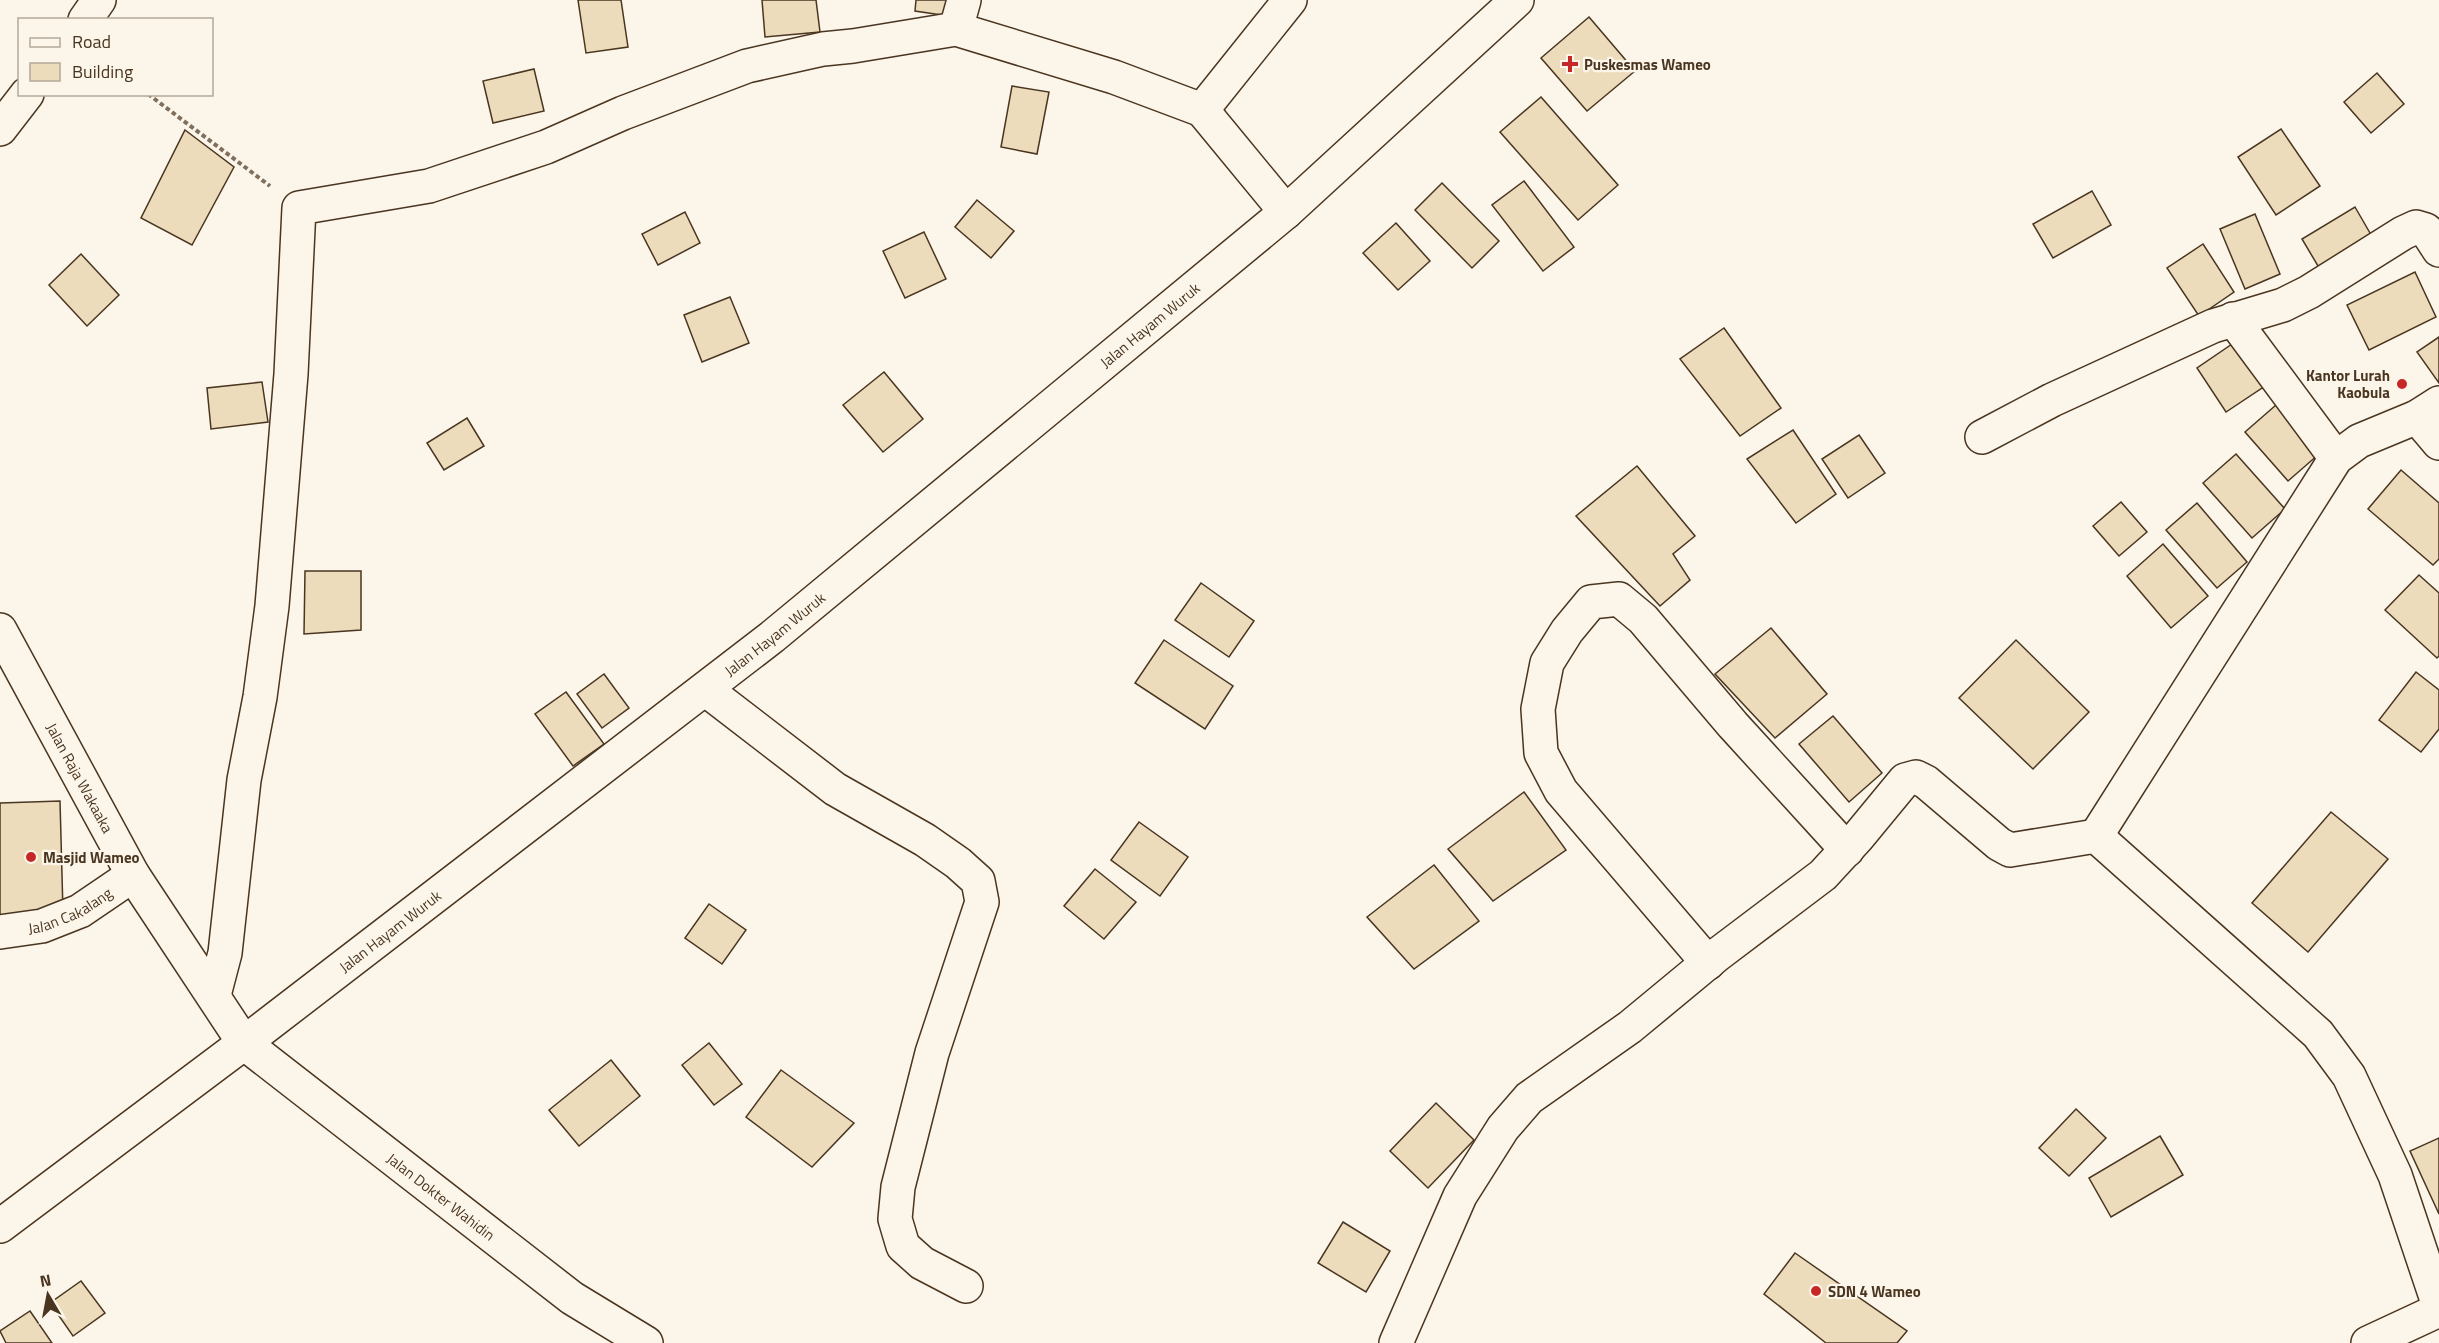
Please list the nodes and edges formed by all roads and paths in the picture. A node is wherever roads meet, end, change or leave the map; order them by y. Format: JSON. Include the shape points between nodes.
{"nodes":[{"id":1,"x":99,"y":0,"type":"edge"},
{"id":2,"x":1290,"y":0,"type":"edge"},
{"id":3,"x":1517,"y":0,"type":"edge"},
{"id":4,"x":960,"y":14,"type":"edge"},
{"id":5,"x":86,"y":18,"type":"edge"},
{"id":6,"x":25,"y":96,"type":"edge"},
{"id":7,"x":151,"y":96,"type":"edge"},
{"id":8,"x":1202,"y":110,"type":"junction"},
{"id":9,"x":0,"y":129,"type":"edge"},
{"id":10,"x":299,"y":208,"type":"junction"},
{"id":11,"x":1286,"y":212,"type":"junction"},
{"id":12,"x":2439,"y":250,"type":"edge"},
{"id":13,"x":2233,"y":319,"type":"junction"},
{"id":14,"x":2428,"y":410,"type":"edge"},
{"id":15,"x":1982,"y":437,"type":"dead end"},
{"id":16,"x":2439,"y":443,"type":"edge"},
{"id":17,"x":2336,"y":458,"type":"junction"},
{"id":18,"x":0,"y":630,"type":"edge"},
{"id":19,"x":705,"y":689,"type":"junction"},
{"id":20,"x":2096,"y":836,"type":"junction"},
{"id":21,"x":1847,"y":850,"type":"junction"},
{"id":22,"x":134,"y":875,"type":"junction"},
{"id":23,"x":0,"y":932,"type":"edge"},
{"id":24,"x":1708,"y":963,"type":"junction"},
{"id":25,"x":214,"y":995,"type":"junction"},
{"id":26,"x":244,"y":1043,"type":"junction"},
{"id":27,"x":0,"y":1226,"type":"edge"},
{"id":28,"x":966,"y":1286,"type":"dead end"},
{"id":29,"x":2439,"y":1308,"type":"edge"},
{"id":30,"x":646,"y":1343,"type":"edge"},
{"id":31,"x":1396,"y":1343,"type":"edge"},
{"id":32,"x":2368,"y":1343,"type":"edge"}],
"edges":[{"from":1,"to":5,"type":"street"},
{"from":2,"to":8,"type":"street"},
{"from":3,"to":11,"type":"street","name":"Jalan Hayam Wuruk"},
{"from":4,"to":8,"type":"street"},
{"from":4,"to":10,"type":"street","via":[[854,46],[747,66],[546,147],[429,186]]},
{"from":6,"to":9,"type":"street"},
{"from":7,"to":10,"type":"path"},
{"from":8,"to":11,"type":"street"},
{"from":10,"to":25,"type":"street","via":[[291,374],[272,606],[244,780],[225,953]]},
{"from":11,"to":19,"type":"street","name":"Jalan Hayam Wuruk"},
{"from":12,"to":13,"type":"street","via":[[2426,230],[2416,227],[2309,292],[2283,305]]},
{"from":13,"to":15,"type":"street","via":[[2052,400]]},
{"from":13,"to":17,"type":"street"},
{"from":14,"to":16,"type":"street"},
{"from":14,"to":17,"type":"street","via":[[2359,441]]},
{"from":17,"to":20,"type":"street"},
{"from":18,"to":22,"type":"street","name":"Jalan Raja Wakaaka"},
{"from":19,"to":26,"type":"street","name":"Jalan Hayam Wuruk"},
{"from":19,"to":28,"type":"street","via":[[835,789],[925,840],[978,881],[982,902],[932,1053],[898,1187],[895,1219],[903,1246],[922,1263]]},
{"from":20,"to":21,"type":"street","via":[[2010,849],[1916,777],[1905,780]]},
{"from":20,"to":29,"type":"street","via":[[2318,1034],[2349,1076],[2395,1175]]},
{"from":21,"to":24,"type":"street","via":[[1823,875]]},
{"from":21,"to":24,"type":"street","via":[[1642,619],[1620,599],[1591,602],[1547,663],[1538,709],[1541,753],[1561,791]]},
{"from":22,"to":23,"type":"street","name":"Jalan Cakalang","via":[[80,911],[42,926]]},
{"from":22,"to":25,"type":"street","name":"Jalan Raja Wakaaka"},
{"from":24,"to":31,"type":"street","via":[[1630,1027],[1529,1098],[1503,1128],[1460,1196]]},
{"from":25,"to":26,"type":"street","name":"Jalan Raja Wakaaka"},
{"from":26,"to":27,"type":"street","name":"Jalan Hayam Wuruk"},
{"from":26,"to":30,"type":"street","name":"Jalan Dokter Wahidin","via":[[572,1298]]},
{"from":29,"to":32,"type":"street"}]}
